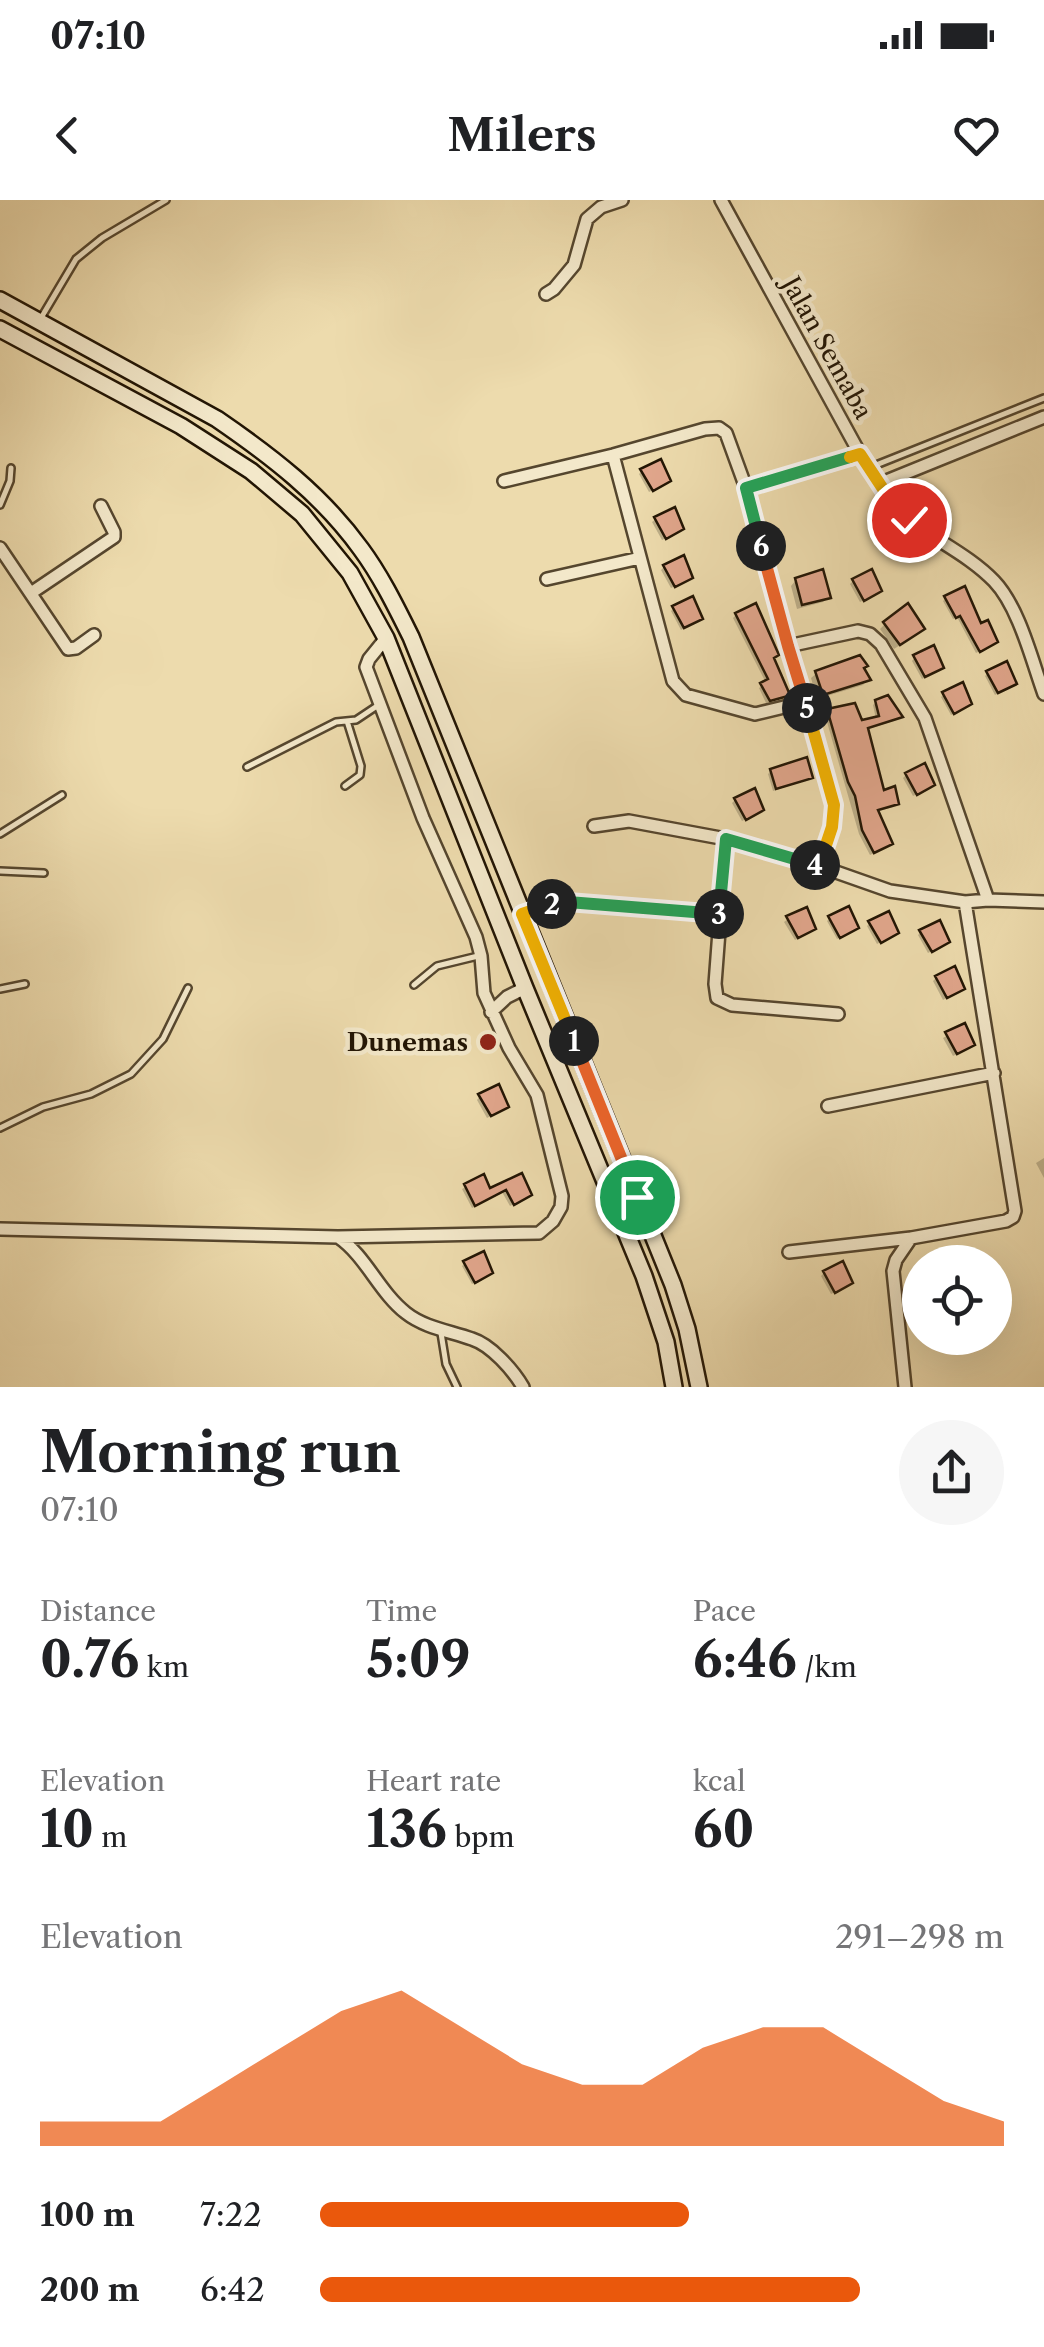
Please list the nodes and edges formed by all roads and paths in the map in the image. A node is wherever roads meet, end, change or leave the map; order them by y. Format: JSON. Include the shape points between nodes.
{"nodes":[{"id":1,"x":166,"y":200,"type":"edge"},
{"id":2,"x":622,"y":200,"type":"edge"},
{"id":3,"x":720,"y":200,"type":"edge"},
{"id":4,"x":546,"y":294,"type":"dead end"},
{"id":5,"x":0,"y":300,"type":"edge"},
{"id":6,"x":39,"y":322,"type":"junction"},
{"id":7,"x":0,"y":330,"type":"edge"},
{"id":8,"x":1044,"y":398,"type":"edge"},
{"id":9,"x":1044,"y":416,"type":"edge"},
{"id":10,"x":860,"y":454,"type":"junction"},
{"id":11,"x":612,"y":455,"type":"junction"},
{"id":12,"x":11,"y":468,"type":"dead end"},
{"id":13,"x":868,"y":468,"type":"junction"},
{"id":14,"x":504,"y":481,"type":"dead end"},
{"id":15,"x":879,"y":484,"type":"junction"},
{"id":16,"x":746,"y":488,"type":"junction"},
{"id":17,"x":0,"y":505,"type":"edge"},
{"id":18,"x":102,"y":506,"type":"dead end"},
{"id":19,"x":0,"y":548,"type":"edge"},
{"id":20,"x":640,"y":558,"type":"junction"},
{"id":21,"x":547,"y":579,"type":"dead end"},
{"id":22,"x":31,"y":592,"type":"junction"},
{"id":23,"x":94,"y":634,"type":"dead end"},
{"id":24,"x":386,"y":638,"type":"junction"},
{"id":25,"x":788,"y":646,"type":"junction"},
{"id":26,"x":1044,"y":694,"type":"edge"},
{"id":27,"x":805,"y":702,"type":"junction"},
{"id":28,"x":379,"y":704,"type":"junction"},
{"id":29,"x":347,"y":721,"type":"junction"},
{"id":30,"x":247,"y":767,"type":"dead end"},
{"id":31,"x":345,"y":786,"type":"dead end"},
{"id":32,"x":62,"y":794,"type":"dead end"},
{"id":33,"x":594,"y":826,"type":"dead end"},
{"id":34,"x":0,"y":834,"type":"edge"},
{"id":35,"x":726,"y":839,"type":"junction"},
{"id":36,"x":819,"y":866,"type":"junction"},
{"id":37,"x":0,"y":872,"type":"edge"},
{"id":38,"x":44,"y":873,"type":"dead end"},
{"id":39,"x":988,"y":900,"type":"junction"},
{"id":40,"x":965,"y":902,"type":"junction"},
{"id":41,"x":1044,"y":902,"type":"edge"},
{"id":42,"x":522,"y":914,"type":"junction"},
{"id":43,"x":720,"y":914,"type":"junction"},
{"id":44,"x":481,"y":956,"type":"junction"},
{"id":45,"x":25,"y":984,"type":"dead end"},
{"id":46,"x":414,"y":985,"type":"dead end"},
{"id":47,"x":188,"y":988,"type":"dead end"},
{"id":48,"x":526,"y":988,"type":"junction"},
{"id":49,"x":0,"y":989,"type":"edge"},
{"id":50,"x":491,"y":1012,"type":"junction"},
{"id":51,"x":838,"y":1014,"type":"dead end"},
{"id":52,"x":994,"y":1073,"type":"junction"},
{"id":53,"x":828,"y":1106,"type":"dead end"},
{"id":54,"x":0,"y":1128,"type":"edge"},
{"id":55,"x":0,"y":1229,"type":"edge"},
{"id":56,"x":338,"y":1236,"type":"junction"},
{"id":57,"x":911,"y":1238,"type":"junction"},
{"id":58,"x":789,"y":1252,"type":"dead end"},
{"id":59,"x":441,"y":1330,"type":"junction"},
{"id":60,"x":458,"y":1387,"type":"edge"},
{"id":61,"x":522,"y":1387,"type":"edge"},
{"id":62,"x":674,"y":1387,"type":"edge"},
{"id":63,"x":698,"y":1387,"type":"edge"},
{"id":64,"x":905,"y":1387,"type":"edge"}],
"edges":[{"from":1,"to":6,"type":"lane","via":[[76,259]]},
{"from":2,"to":4,"type":"street","via":[[587,218],[574,264]]},
{"from":3,"to":10,"type":"street","name":"Jalan Semaba"},
{"from":5,"to":6,"type":"main road"},
{"from":6,"to":42,"type":"main road","via":[[217,419],[281,465],[337,518],[412,636]]},
{"from":7,"to":24,"type":"main road","via":[[181,426],[251,472],[302,514],[350,573]]},
{"from":8,"to":13,"type":"lane"},
{"from":9,"to":15,"type":"street"},
{"from":10,"to":13,"type":"street","name":"Jalan Semaba"},
{"from":10,"to":16,"type":"street"},
{"from":11,"to":14,"type":"street"},
{"from":11,"to":16,"type":"street","via":[[718,428],[732,445]]},
{"from":11,"to":20,"type":"street"},
{"from":12,"to":17,"type":"lane"},
{"from":13,"to":15,"type":"street","name":"Jalan Semaba"},
{"from":15,"to":26,"type":"street","name":"Jalan Semaba","via":[[909,520],[997,583]]},
{"from":16,"to":25,"type":"street"},
{"from":18,"to":22,"type":"street","via":[[114,537]]},
{"from":19,"to":22,"type":"street"},
{"from":20,"to":21,"type":"street"},
{"from":20,"to":27,"type":"street","via":[[673,681],[686,695],[755,714]]},
{"from":22,"to":23,"type":"street","via":[[68,649]]},
{"from":24,"to":28,"type":"street","via":[[366,667]]},
{"from":24,"to":48,"type":"main road"},
{"from":25,"to":27,"type":"street"},
{"from":25,"to":39,"type":"street","via":[[858,631],[881,644],[925,718]]},
{"from":27,"to":36,"type":"street","via":[[834,805]]},
{"from":28,"to":29,"type":"lane"},
{"from":28,"to":44,"type":"street"},
{"from":29,"to":30,"type":"lane"},
{"from":29,"to":31,"type":"lane","via":[[360,775]]},
{"from":32,"to":34,"type":"lane"},
{"from":33,"to":35,"type":"street","via":[[628,821]]},
{"from":35,"to":36,"type":"street"},
{"from":35,"to":43,"type":"street"},
{"from":36,"to":40,"type":"street","via":[[890,891]]},
{"from":37,"to":38,"type":"lane"},
{"from":39,"to":40,"type":"street"},
{"from":39,"to":41,"type":"street"},
{"from":40,"to":52,"type":"street"},
{"from":42,"to":43,"type":"lane","via":[[568,902]]},
{"from":42,"to":63,"type":"main road","via":[[672,1285]]},
{"from":43,"to":51,"type":"street","via":[[717,998]]},
{"from":44,"to":46,"type":"lane","via":[[437,966]]},
{"from":44,"to":50,"type":"street"},
{"from":45,"to":49,"type":"lane"},
{"from":47,"to":54,"type":"lane","via":[[163,1039],[131,1074]]},
{"from":48,"to":50,"type":"street"},
{"from":48,"to":62,"type":"main road","via":[[644,1276]]},
{"from":50,"to":56,"type":"street","via":[[537,1095],[562,1196],[554,1221],[540,1233]]},
{"from":52,"to":53,"type":"street"},
{"from":52,"to":57,"type":"street","via":[[1012,1217]]},
{"from":55,"to":56,"type":"street"},
{"from":56,"to":59,"type":"street","via":[[406,1314]]},
{"from":57,"to":58,"type":"street"},
{"from":57,"to":64,"type":"street","via":[[893,1271]]},
{"from":59,"to":60,"type":"lane"},
{"from":59,"to":61,"type":"street","via":[[477,1340],[514,1371]]}]}
